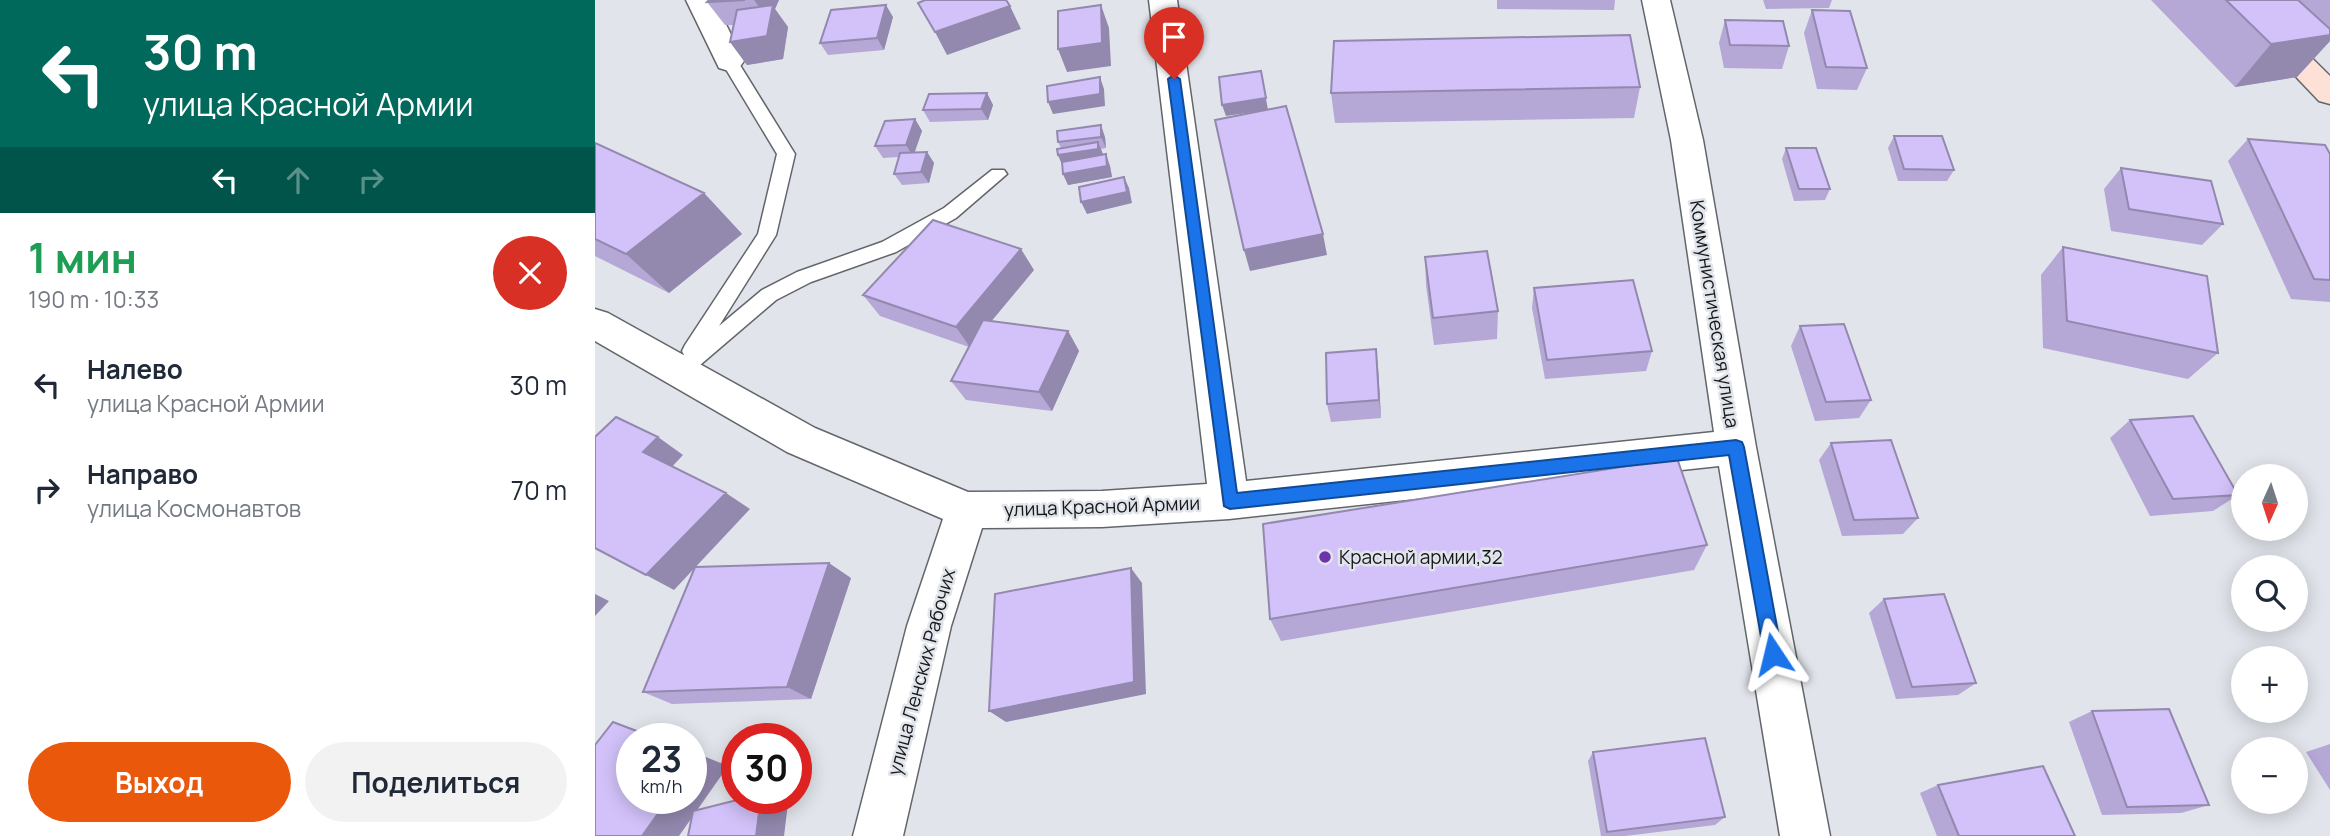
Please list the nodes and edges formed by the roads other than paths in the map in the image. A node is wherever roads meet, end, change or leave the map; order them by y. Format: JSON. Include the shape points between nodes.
{"nodes":[{"id":1,"x":700,"y":0,"type":"edge"},
{"id":2,"x":1163,"y":0,"type":"edge"},
{"id":3,"x":1656,"y":0,"type":"edge"},
{"id":4,"x":2237,"y":0,"type":"edge"},
{"id":5,"x":729,"y":61,"type":"joint"},
{"id":6,"x":2330,"y":94,"type":"edge"},
{"id":7,"x":998,"y":174,"type":"dead end"},
{"id":8,"x":595,"y":323,"type":"edge"},
{"id":9,"x":679,"y":371,"type":"junction"},
{"id":10,"x":1736,"y":447,"type":"junction"},
{"id":11,"x":1230,"y":501,"type":"junction"},
{"id":12,"x":967,"y":510,"type":"junction"},
{"id":13,"x":878,"y":836,"type":"edge"},
{"id":14,"x":1805,"y":836,"type":"edge"}],
"edges":[{"from":1,"to":5,"type":"street"},
{"from":2,"to":11,"type":"street"},
{"from":3,"to":10,"type":"street","name":"Коммунистическая улица","via":[[1687,140]]},
{"from":4,"to":6,"type":"main road"},
{"from":5,"to":9,"type":"lane","via":[[786,154],[767,235]]},
{"from":7,"to":9,"type":"lane","via":[[950,214],[889,247],[804,277],[769,295]]},
{"from":8,"to":9,"type":"street","name":"улица Красной Армии"},
{"from":9,"to":12,"type":"street","name":"улица Красной Армии","via":[[801,440]]},
{"from":10,"to":11,"type":"street","name":"улица Красной Армии"},
{"from":10,"to":14,"type":"street","name":"Коммунистическая улица"},
{"from":11,"to":12,"type":"street","name":"улица Красной Армии","via":[[1102,509]]},
{"from":12,"to":13,"type":"street","name":"улица Ленских Рабочих","via":[[929,626]]}]}
